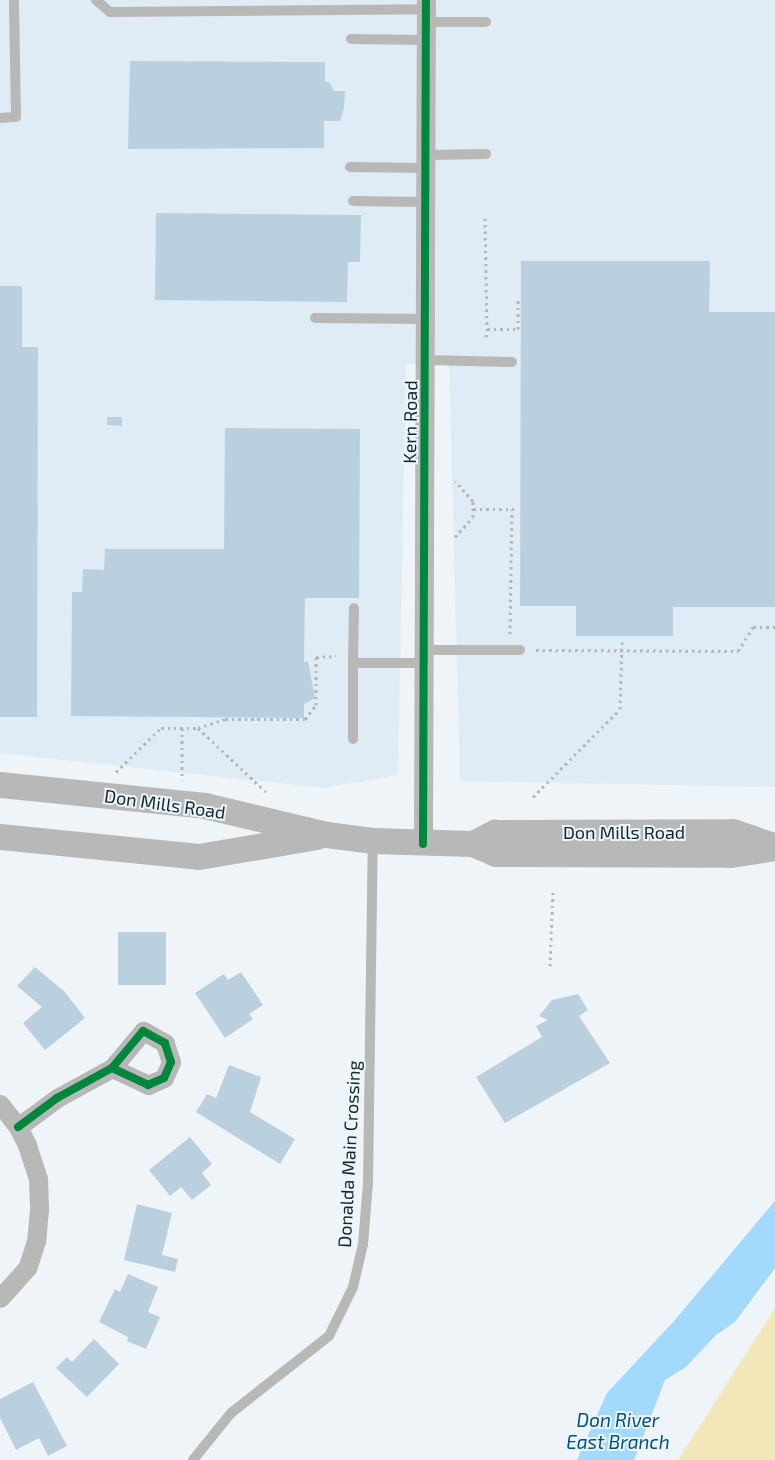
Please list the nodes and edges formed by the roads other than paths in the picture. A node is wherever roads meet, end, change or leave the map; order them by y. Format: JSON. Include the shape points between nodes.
{"nodes":[{"id":1,"x":14,"y":0,"type":"edge"},
{"id":2,"x":96,"y":0,"type":"edge"},
{"id":3,"x":426,"y":18,"type":"edge"},
{"id":4,"x":486,"y":22,"type":"dead end"},
{"id":5,"x":351,"y":39,"type":"dead end"},
{"id":6,"x":0,"y":118,"type":"edge"},
{"id":7,"x":486,"y":154,"type":"dead end"},
{"id":8,"x":426,"y":161,"type":"junction"},
{"id":9,"x":350,"y":167,"type":"dead end"},
{"id":10,"x":353,"y":201,"type":"dead end"},
{"id":11,"x":426,"y":202,"type":"junction"},
{"id":12,"x":315,"y":318,"type":"dead end"},
{"id":13,"x":426,"y":318,"type":"junction"},
{"id":14,"x":426,"y":360,"type":"junction"},
{"id":15,"x":512,"y":362,"type":"dead end"},
{"id":16,"x":354,"y":608,"type":"dead end"},
{"id":17,"x":515,"y":650,"type":"road end"},
{"id":18,"x":423,"y":656,"type":"junction"},
{"id":19,"x":354,"y":660,"type":"junction"},
{"id":20,"x":353,"y":739,"type":"dead end"},
{"id":21,"x":0,"y":785,"type":"edge"},
{"id":22,"x":327,"y":836,"type":"junction"},
{"id":23,"x":0,"y":837,"type":"edge"},
{"id":24,"x":373,"y":841,"type":"junction"},
{"id":25,"x":423,"y":844,"type":"junction"},
{"id":26,"x":775,"y":847,"type":"edge"},
{"id":27,"x":112,"y":1068,"type":"dead end"},
{"id":28,"x":0,"y":1104,"type":"edge"},
{"id":29,"x":18,"y":1126,"type":"junction"},
{"id":30,"x":0,"y":1298,"type":"edge"},
{"id":31,"x":193,"y":1460,"type":"edge"}],
"edges":[{"from":1,"to":6,"type":"lane","via":[[16,117]]},
{"from":2,"to":3,"type":"lane","via":[[110,12]]},
{"from":3,"to":4,"type":"lane"},
{"from":3,"to":5,"type":"lane"},
{"from":3,"to":8,"type":"street","name":"Kern Road"},
{"from":7,"to":8,"type":"lane"},
{"from":8,"to":9,"type":"lane"},
{"from":8,"to":11,"type":"street","name":"Kern Road"},
{"from":10,"to":11,"type":"lane"},
{"from":11,"to":13,"type":"street","name":"Kern Road"},
{"from":12,"to":13,"type":"lane"},
{"from":13,"to":14,"type":"street","name":"Kern Road"},
{"from":14,"to":15,"type":"lane"},
{"from":14,"to":18,"type":"street","name":"Kern Road"},
{"from":16,"to":19,"type":"lane"},
{"from":17,"to":18,"type":"lane"},
{"from":18,"to":19,"type":"lane"},
{"from":18,"to":25,"type":"street","name":"Kern Road"},
{"from":19,"to":20,"type":"lane"},
{"from":21,"to":22,"type":"main road","name":"Don Mills Road","via":[[205,806]]},
{"from":22,"to":23,"type":"main road","name":"Don Mills Road","via":[[199,857]]},
{"from":22,"to":24,"type":"main road","name":"Don Mills Road"},
{"from":24,"to":25,"type":"main road","name":"Don Mills Road"},
{"from":24,"to":31,"type":"lane","name":"Donalda Main Crossing","via":[[368,1183],[363,1244],[353,1288],[329,1336],[231,1413]]},
{"from":25,"to":26,"type":"main road","name":"Don Mills Road","via":[[473,844],[495,833],[733,832]]},
{"from":27,"to":29,"type":"street","via":[[57,1098]]},
{"from":28,"to":29,"type":"street"},
{"from":29,"to":30,"type":"street","via":[[38,1178],[37,1233],[28,1268]]}]}
